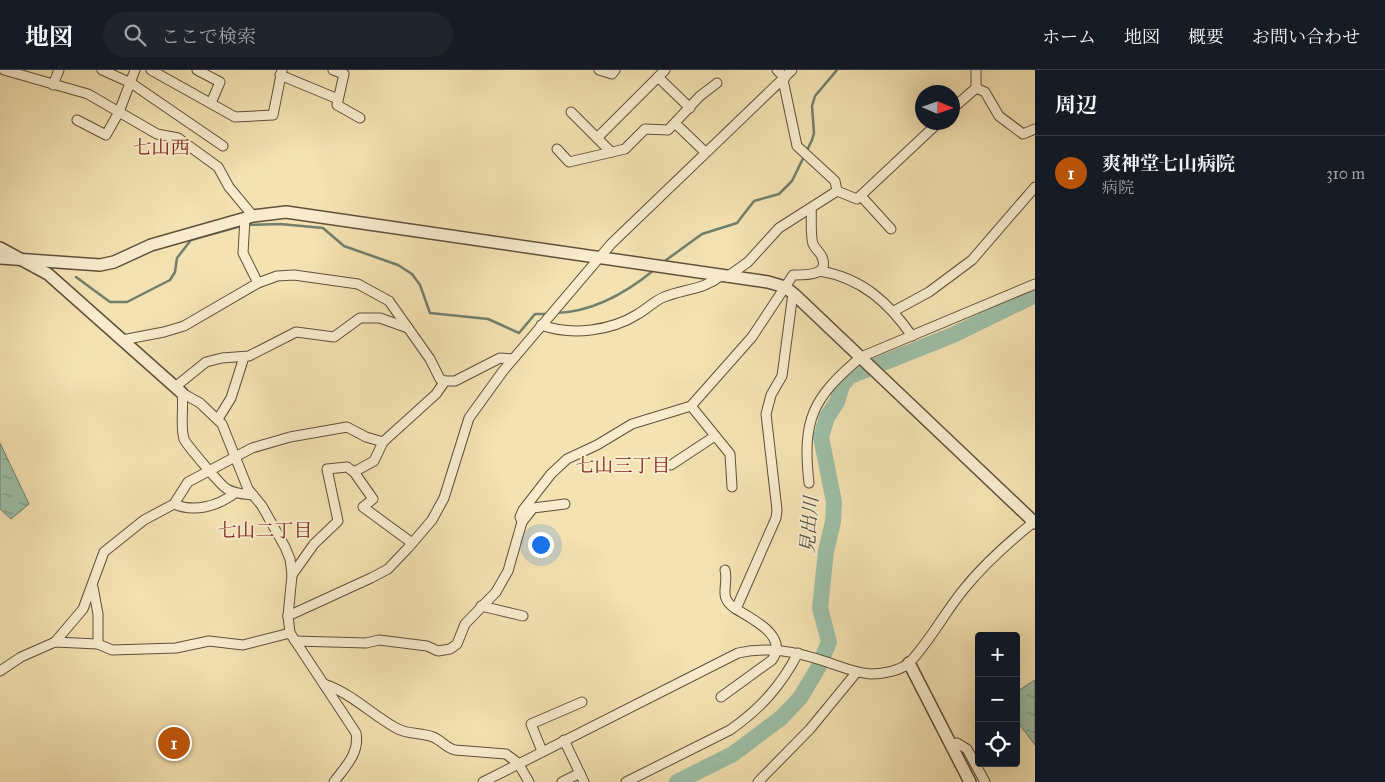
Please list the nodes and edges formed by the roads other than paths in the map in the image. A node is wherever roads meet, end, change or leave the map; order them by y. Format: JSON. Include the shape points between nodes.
{"nodes":[{"id":1,"x":4,"y":70,"type":"edge"},
{"id":2,"x":59,"y":70,"type":"edge"},
{"id":3,"x":102,"y":70,"type":"edge"},
{"id":4,"x":135,"y":70,"type":"edge"},
{"id":5,"x":151,"y":70,"type":"edge"},
{"id":6,"x":197,"y":70,"type":"edge"},
{"id":7,"x":333,"y":70,"type":"edge"},
{"id":8,"x":599,"y":70,"type":"edge"},
{"id":9,"x":616,"y":70,"type":"edge"},
{"id":10,"x":777,"y":70,"type":"edge"},
{"id":11,"x":792,"y":70,"type":"edge"},
{"id":12,"x":976,"y":70,"type":"edge"},
{"id":13,"x":281,"y":72,"type":"edge"},
{"id":14,"x":661,"y":73,"type":"edge"},
{"id":15,"x":784,"y":79,"type":"junction"},
{"id":16,"x":131,"y":83,"type":"junction"},
{"id":17,"x":717,"y":83,"type":"dead end"},
{"id":18,"x":54,"y":85,"type":"junction"},
{"id":19,"x":976,"y":88,"type":"junction"},
{"id":20,"x":338,"y":98,"type":"junction"},
{"id":21,"x":960,"y":102,"type":"edge"},
{"id":22,"x":210,"y":103,"type":"junction"},
{"id":23,"x":690,"y":108,"type":"junction"},
{"id":24,"x":119,"y":112,"type":"junction"},
{"id":25,"x":571,"y":112,"type":"dead end"},
{"id":26,"x":360,"y":118,"type":"dead end"},
{"id":27,"x":77,"y":120,"type":"dead end"},
{"id":28,"x":676,"y":124,"type":"junction"},
{"id":29,"x":1035,"y":129,"type":"edge"},
{"id":30,"x":931,"y":130,"type":"edge"},
{"id":31,"x":597,"y":138,"type":"junction"},
{"id":32,"x":223,"y":146,"type":"dead end"},
{"id":33,"x":557,"y":149,"type":"dead end"},
{"id":34,"x":611,"y":152,"type":"junction"},
{"id":35,"x":705,"y":152,"type":"junction"},
{"id":36,"x":1035,"y":187,"type":"edge"},
{"id":37,"x":837,"y":191,"type":"junction"},
{"id":38,"x":861,"y":196,"type":"junction"},
{"id":39,"x":811,"y":208,"type":"junction"},
{"id":40,"x":249,"y":217,"type":"junction"},
{"id":41,"x":891,"y":229,"type":"dead end"},
{"id":42,"x":0,"y":248,"type":"edge"},
{"id":43,"x":0,"y":258,"type":"edge"},
{"id":44,"x":20,"y":259,"type":"junction"},
{"id":45,"x":598,"y":259,"type":"junction"},
{"id":46,"x":820,"y":271,"type":"junction"},
{"id":47,"x":724,"y":277,"type":"junction"},
{"id":48,"x":258,"y":283,"type":"junction"},
{"id":49,"x":1035,"y":284,"type":"edge"},
{"id":50,"x":789,"y":290,"type":"junction"},
{"id":51,"x":894,"y":311,"type":"junction"},
{"id":52,"x":541,"y":325,"type":"junction"},
{"id":53,"x":408,"y":328,"type":"junction"},
{"id":54,"x":912,"y":336,"type":"junction"},
{"id":55,"x":122,"y":340,"type":"junction"},
{"id":56,"x":244,"y":357,"type":"junction"},
{"id":57,"x":861,"y":357,"type":"junction"},
{"id":58,"x":513,"y":359,"type":"junction"},
{"id":59,"x":445,"y":381,"type":"junction"},
{"id":60,"x":178,"y":390,"type":"junction"},
{"id":61,"x":691,"y":406,"type":"junction"},
{"id":62,"x":218,"y":419,"type":"junction"},
{"id":63,"x":716,"y":436,"type":"junction"},
{"id":64,"x":383,"y":442,"type":"junction"},
{"id":65,"x":235,"y":456,"type":"junction"},
{"id":66,"x":671,"y":465,"type":"dead end"},
{"id":67,"x":211,"y":470,"type":"junction"},
{"id":68,"x":354,"y":472,"type":"junction"},
{"id":69,"x":809,"y":483,"type":"dead end"},
{"id":70,"x":732,"y":487,"type":"dead end"},
{"id":71,"x":235,"y":493,"type":"junction"},
{"id":72,"x":253,"y":495,"type":"junction"},
{"id":73,"x":174,"y":504,"type":"junction"},
{"id":74,"x":565,"y":504,"type":"dead end"},
{"id":75,"x":522,"y":522,"type":"junction"},
{"id":76,"x":1035,"y":522,"type":"edge"},
{"id":77,"x":412,"y":543,"type":"junction"},
{"id":78,"x":725,"y":570,"type":"dead end"},
{"id":79,"x":292,"y":575,"type":"junction"},
{"id":80,"x":93,"y":587,"type":"junction"},
{"id":81,"x":481,"y":606,"type":"junction"},
{"id":82,"x":736,"y":609,"type":"junction"},
{"id":83,"x":288,"y":616,"type":"junction"},
{"id":84,"x":523,"y":616,"type":"dead end"},
{"id":85,"x":293,"y":637,"type":"junction"},
{"id":86,"x":55,"y":642,"type":"junction"},
{"id":87,"x":98,"y":644,"type":"junction"},
{"id":88,"x":776,"y":650,"type":"junction"},
{"id":89,"x":798,"y":653,"type":"junction"},
{"id":90,"x":909,"y":663,"type":"junction"},
{"id":91,"x":0,"y":670,"type":"edge"},
{"id":92,"x":856,"y":673,"type":"junction"},
{"id":93,"x":324,"y":684,"type":"junction"},
{"id":94,"x":721,"y":697,"type":"dead end"},
{"id":95,"x":582,"y":702,"type":"dead end"},
{"id":96,"x":564,"y":740,"type":"junction"},
{"id":97,"x":950,"y":744,"type":"junction"},
{"id":98,"x":542,"y":751,"type":"junction"},
{"id":99,"x":518,"y":763,"type":"junction"},
{"id":100,"x":580,"y":772,"type":"junction"},
{"id":101,"x":334,"y":782,"type":"edge"},
{"id":102,"x":483,"y":782,"type":"edge"},
{"id":103,"x":528,"y":782,"type":"edge"},
{"id":104,"x":562,"y":782,"type":"edge"},
{"id":105,"x":584,"y":782,"type":"edge"},
{"id":106,"x":626,"y":782,"type":"edge"},
{"id":107,"x":758,"y":782,"type":"edge"},
{"id":108,"x":970,"y":782,"type":"edge"},
{"id":109,"x":985,"y":782,"type":"edge"}],
"edges":[{"from":1,"to":18,"type":"street"},
{"from":2,"to":18,"type":"street"},
{"from":3,"to":16,"type":"street"},
{"from":4,"to":16,"type":"street"},
{"from":5,"to":22,"type":"street"},
{"from":6,"to":22,"type":"street","via":[[220,82]]},
{"from":7,"to":20,"type":"street","via":[[344,74]]},
{"from":8,"to":9,"type":"street","via":[[612,74]]},
{"from":10,"to":15,"type":"street"},
{"from":11,"to":15,"type":"street"},
{"from":12,"to":19,"type":"street"},
{"from":13,"to":20,"type":"street"},
{"from":13,"to":22,"type":"street","via":[[273,115],[235,117]]},
{"from":14,"to":23,"type":"street"},
{"from":14,"to":31,"type":"street"},
{"from":15,"to":35,"type":"street"},
{"from":15,"to":37,"type":"street","via":[[797,146],[834,181]]},
{"from":16,"to":24,"type":"street"},
{"from":16,"to":32,"type":"street"},
{"from":17,"to":23,"type":"street"},
{"from":18,"to":24,"type":"street","via":[[88,94]]},
{"from":19,"to":21,"type":"street"},
{"from":19,"to":29,"type":"street","via":[[985,92],[1000,116],[1023,134]]},
{"from":20,"to":26,"type":"street","via":[[337,105]]},
{"from":23,"to":28,"type":"street"},
{"from":24,"to":27,"type":"street","via":[[106,135]]},
{"from":24,"to":40,"type":"street","via":[[157,134],[178,138],[218,167]]},
{"from":25,"to":31,"type":"street"},
{"from":28,"to":34,"type":"street","via":[[668,130],[645,129],[625,149]]},
{"from":28,"to":35,"type":"street"},
{"from":30,"to":38,"type":"street"},
{"from":31,"to":34,"type":"street"},
{"from":33,"to":34,"type":"street","via":[[569,162]]},
{"from":35,"to":45,"type":"street"},
{"from":36,"to":51,"type":"street","via":[[972,260],[929,292]]},
{"from":37,"to":38,"type":"street","via":[[857,199]]},
{"from":37,"to":39,"type":"street"},
{"from":38,"to":41,"type":"street"},
{"from":39,"to":46,"type":"street","via":[[813,244],[824,266]]},
{"from":39,"to":47,"type":"street","via":[[779,228],[748,262]]},
{"from":40,"to":44,"type":"street","via":[[150,245],[100,265]]},
{"from":40,"to":45,"type":"street","via":[[286,212]]},
{"from":40,"to":48,"type":"street","via":[[243,253]]},
{"from":42,"to":44,"type":"street"},
{"from":43,"to":44,"type":"street"},
{"from":44,"to":55,"type":"street","via":[[48,274]]},
{"from":45,"to":47,"type":"street"},
{"from":45,"to":52,"type":"street"},
{"from":46,"to":50,"type":"street","via":[[793,275]]},
{"from":46,"to":51,"type":"street","via":[[852,280]]},
{"from":47,"to":50,"type":"street","via":[[768,282]]},
{"from":47,"to":52,"type":"street","via":[[693,290],[661,298],[631,318],[598,330]]},
{"from":48,"to":53,"type":"street","via":[[277,276],[294,275],[358,284],[388,301]]},
{"from":48,"to":55,"type":"street","via":[[184,326]]},
{"from":49,"to":54,"type":"street"},
{"from":50,"to":57,"type":"street"},
{"from":50,"to":61,"type":"street"},
{"from":50,"to":82,"type":"street","via":[[782,376],[771,395],[766,414],[776,518]]},
{"from":51,"to":54,"type":"street"},
{"from":52,"to":58,"type":"street"},
{"from":53,"to":56,"type":"street","via":[[380,318],[360,318],[334,337],[296,332]]},
{"from":53,"to":59,"type":"street","via":[[440,379]]},
{"from":54,"to":57,"type":"street"},
{"from":55,"to":60,"type":"street"},
{"from":56,"to":60,"type":"street","via":[[206,362]]},
{"from":56,"to":62,"type":"street","via":[[231,398]]},
{"from":57,"to":69,"type":"street","via":[[826,388],[809,424],[806,454]]},
{"from":57,"to":76,"type":"street"},
{"from":58,"to":59,"type":"street","via":[[500,358],[455,381]]},
{"from":58,"to":77,"type":"street","via":[[469,418],[444,498],[432,520]]},
{"from":59,"to":64,"type":"street","via":[[436,394]]},
{"from":60,"to":62,"type":"street"},
{"from":60,"to":67,"type":"street","via":[[184,440]]},
{"from":61,"to":63,"type":"street"},
{"from":61,"to":75,"type":"street","via":[[632,424],[567,459],[523,510]]},
{"from":62,"to":65,"type":"street"},
{"from":63,"to":66,"type":"street"},
{"from":63,"to":70,"type":"street","via":[[730,454]]},
{"from":64,"to":65,"type":"street","via":[[347,428],[290,437]]},
{"from":64,"to":68,"type":"street","via":[[374,461]]},
{"from":65,"to":67,"type":"street"},
{"from":65,"to":72,"type":"street"},
{"from":67,"to":71,"type":"street","via":[[224,488]]},
{"from":67,"to":73,"type":"street","via":[[188,482]]},
{"from":68,"to":77,"type":"street","via":[[373,499],[363,507]]},
{"from":68,"to":79,"type":"street","via":[[347,467],[327,469],[338,521],[314,544]]},
{"from":71,"to":72,"type":"street"},
{"from":71,"to":73,"type":"street","via":[[225,500],[195,508]]},
{"from":72,"to":79,"type":"street","via":[[286,547]]},
{"from":73,"to":80,"type":"street","via":[[144,520],[104,552]]},
{"from":74,"to":75,"type":"street","via":[[533,508]]},
{"from":75,"to":81,"type":"street","via":[[508,571],[496,592]]},
{"from":76,"to":90,"type":"street","via":[[998,552],[965,588]]},
{"from":77,"to":83,"type":"street","via":[[388,569]]},
{"from":78,"to":82,"type":"street","via":[[725,597],[728,604]]},
{"from":79,"to":83,"type":"street"},
{"from":80,"to":86,"type":"street","via":[[83,608]]},
{"from":80,"to":87,"type":"street","via":[[98,614]]},
{"from":81,"to":84,"type":"street"},
{"from":81,"to":85,"type":"street","via":[[465,624],[457,644],[438,651],[427,646],[379,640],[366,643]]},
{"from":82,"to":88,"type":"street","via":[[771,632]]},
{"from":83,"to":85,"type":"street"},
{"from":85,"to":87,"type":"street","via":[[243,645],[208,641],[176,648],[112,650]]},
{"from":85,"to":93,"type":"street"},
{"from":86,"to":87,"type":"street"},
{"from":86,"to":91,"type":"street"},
{"from":88,"to":89,"type":"street"},
{"from":88,"to":94,"type":"street","via":[[772,660]]},
{"from":88,"to":96,"type":"street","via":[[738,653]]},
{"from":89,"to":92,"type":"street"},
{"from":89,"to":106,"type":"street","via":[[786,676],[755,712],[730,730]]},
{"from":90,"to":92,"type":"street","via":[[891,671]]},
{"from":90,"to":97,"type":"street"},
{"from":92,"to":107,"type":"street","via":[[810,729]]},
{"from":93,"to":99,"type":"street","via":[[340,690],[409,734],[435,738],[455,750],[506,754]]},
{"from":93,"to":101,"type":"street","via":[[356,733],[358,742],[353,756]]},
{"from":95,"to":98,"type":"street","via":[[531,724]]},
{"from":96,"to":98,"type":"street"},
{"from":96,"to":100,"type":"street"},
{"from":97,"to":108,"type":"street"},
{"from":97,"to":109,"type":"street","via":[[957,743],[967,749]]},
{"from":98,"to":99,"type":"street"},
{"from":99,"to":102,"type":"street"},
{"from":99,"to":103,"type":"street"},
{"from":100,"to":104,"type":"street"},
{"from":100,"to":105,"type":"street"}]}
